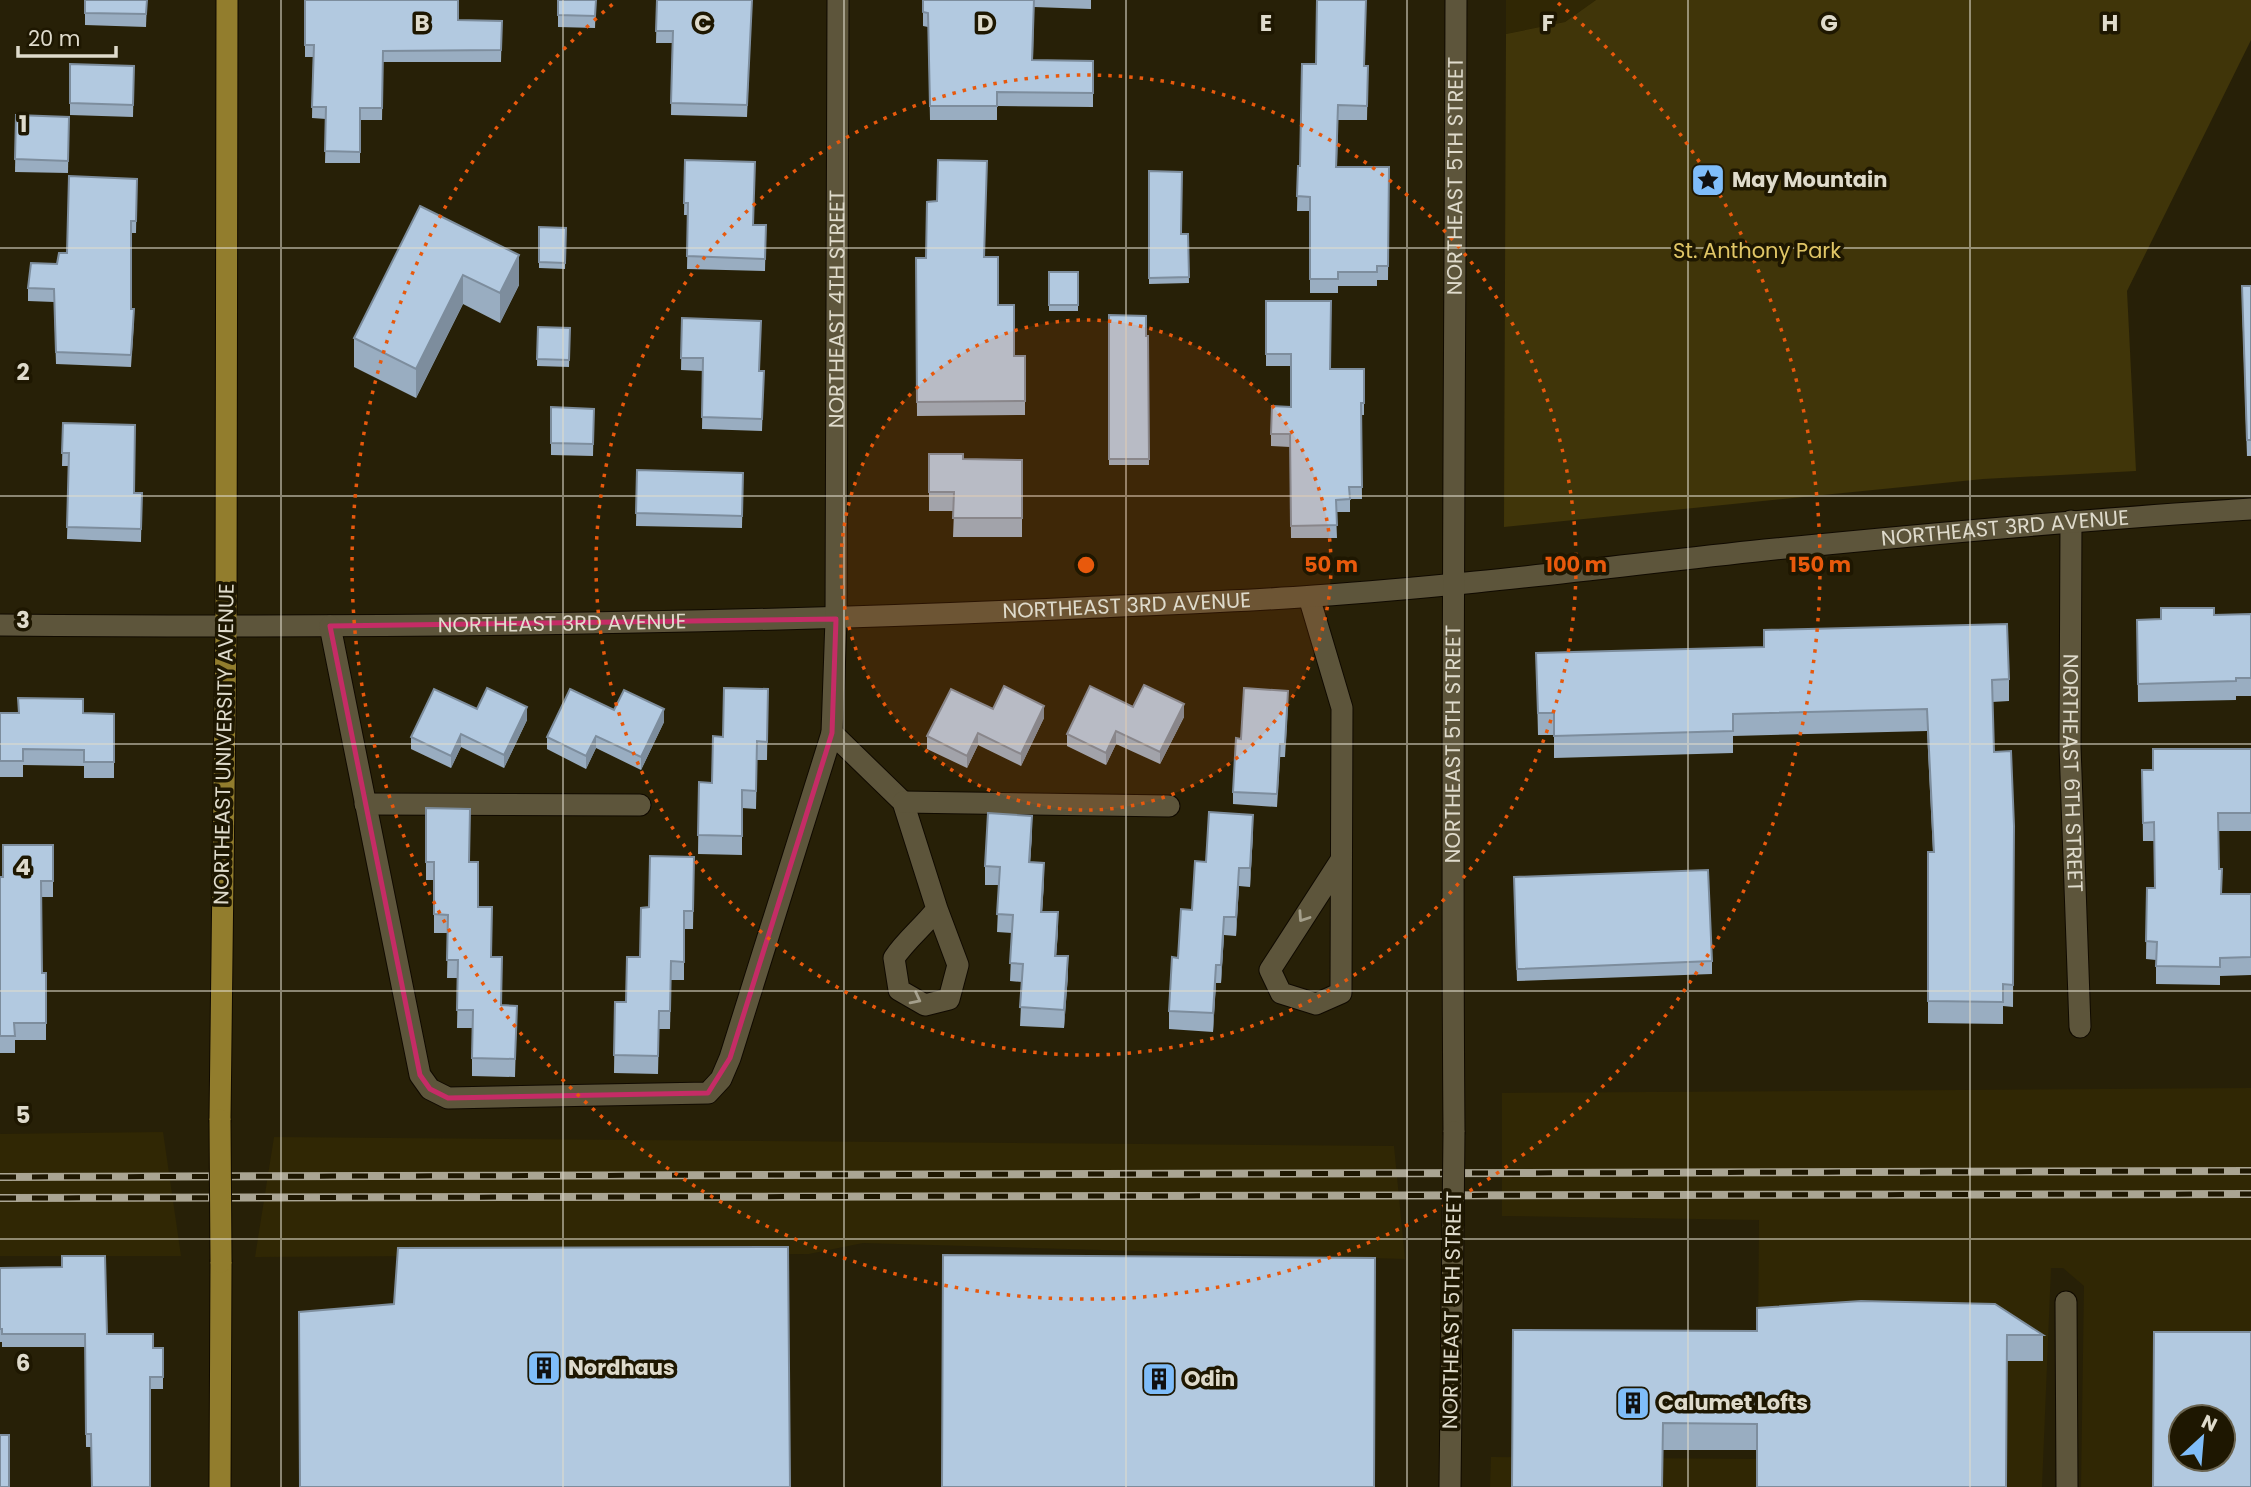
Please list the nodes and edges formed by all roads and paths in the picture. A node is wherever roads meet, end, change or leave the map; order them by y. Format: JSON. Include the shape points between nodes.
{"nodes":[{"id":1,"x":227,"y":0,"type":"edge"},
{"id":2,"x":838,"y":0,"type":"edge"},
{"id":3,"x":1456,"y":0,"type":"edge"},
{"id":4,"x":2251,"y":509,"type":"edge"},
{"id":5,"x":2071,"y":520,"type":"junction"},
{"id":6,"x":1455,"y":586,"type":"junction"},
{"id":7,"x":1309,"y":597,"type":"junction"},
{"id":8,"x":836,"y":619,"type":"junction"},
{"id":9,"x":0,"y":625,"type":"edge"},
{"id":10,"x":330,"y":626,"type":"junction"},
{"id":11,"x":226,"y":627,"type":"junction"},
{"id":12,"x":832,"y":733,"type":"junction"},
{"id":13,"x":903,"y":802,"type":"junction"},
{"id":14,"x":365,"y":804,"type":"junction"},
{"id":15,"x":640,"y":805,"type":"dead end"},
{"id":16,"x":1169,"y":806,"type":"dead end"},
{"id":17,"x":1341,"y":860,"type":"junction"},
{"id":18,"x":937,"y":909,"type":"dead end"},
{"id":19,"x":2080,"y":1027,"type":"dead end"},
{"id":20,"x":2066,"y":1302,"type":"dead end"},
{"id":21,"x":220,"y":1487,"type":"edge"},
{"id":22,"x":1450,"y":1487,"type":"edge"},
{"id":23,"x":2067,"y":1487,"type":"edge"}],
"edges":[{"from":1,"to":11,"type":"main road","name":"NORTHEAST UNIVERSITY AVENUE"},
{"from":2,"to":8,"type":"street","name":"NORTHEAST 4TH STREET"},
{"from":3,"to":6,"type":"street","name":"NORTHEAST 5TH STREET"},
{"from":4,"to":5,"type":"street","name":"NORTHEAST 3RD AVENUE"},
{"from":5,"to":6,"type":"street","name":"NORTHEAST 3RD AVENUE"},
{"from":5,"to":19,"type":"street","name":"NORTHEAST 6TH STREET","via":[[2070,746]]},
{"from":6,"to":7,"type":"street","name":"NORTHEAST 3RD AVENUE"},
{"from":6,"to":22,"type":"street","name":"NORTHEAST 5TH STREET","bridge":true},
{"from":7,"to":8,"type":"street","name":"NORTHEAST 3RD AVENUE"},
{"from":7,"to":17,"type":"street","via":[[1342,708]]},
{"from":8,"to":10,"type":"street","name":"NORTHEAST 3RD AVENUE"},
{"from":8,"to":12,"type":"street","name":"NORTHEAST 4TH STREET"},
{"from":9,"to":11,"type":"street","name":"NORTHEAST 3RD AVENUE"},
{"from":10,"to":11,"type":"street","name":"NORTHEAST 3RD AVENUE"},
{"from":10,"to":14,"type":"street"},
{"from":11,"to":21,"type":"main road","name":"NORTHEAST UNIVERSITY AVENUE","bridge":true},
{"from":12,"to":13,"type":"street"},
{"from":12,"to":14,"type":"street","name":"NORTHEAST 4TH STREET","via":[[730,1058],[721,1079],[708,1093],[448,1098],[430,1089],[420,1075]]},
{"from":13,"to":16,"type":"street"},
{"from":13,"to":18,"type":"street"},
{"from":14,"to":15,"type":"street"},
{"from":17,"to":17,"type":"street","one_way":true,"via":[[1270,970],[1281,993],[1315,1004],[1340,993]]},
{"from":20,"to":23,"type":"street"}]}
